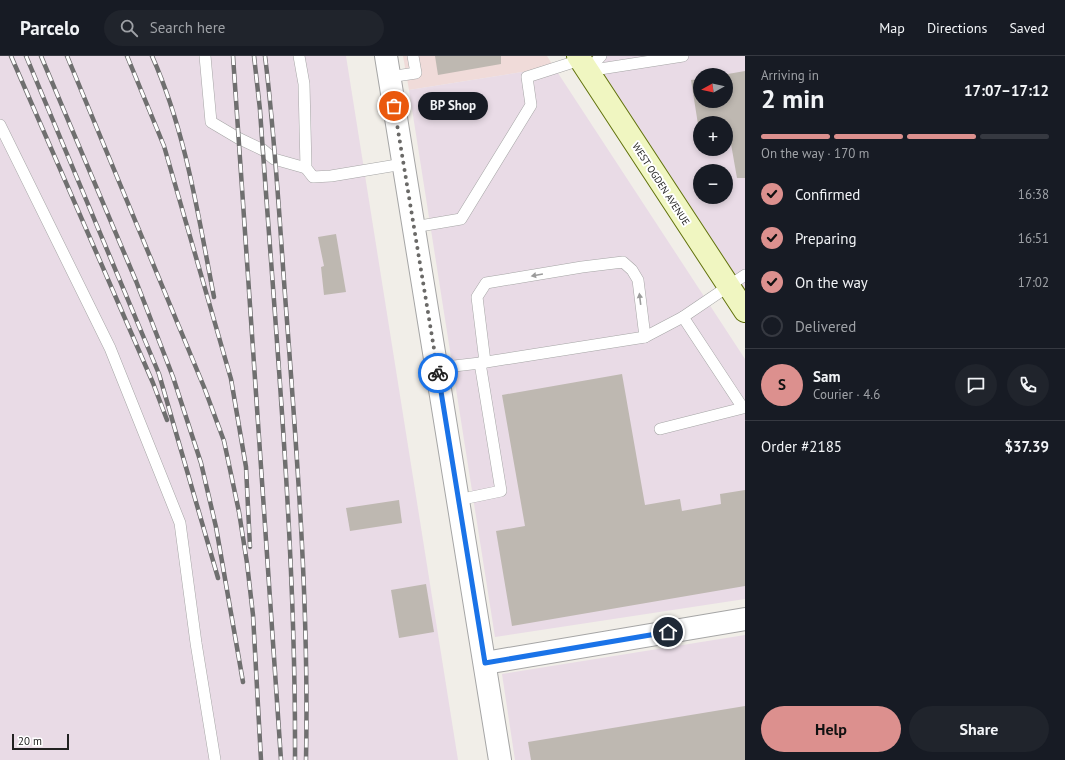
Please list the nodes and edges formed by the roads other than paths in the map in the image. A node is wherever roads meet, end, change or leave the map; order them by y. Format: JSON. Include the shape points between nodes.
{"nodes":[{"id":1,"x":205,"y":56,"type":"edge"},
{"id":2,"x":299,"y":56,"type":"edge"},
{"id":3,"x":386,"y":56,"type":"edge"},
{"id":4,"x":413,"y":56,"type":"edge"},
{"id":5,"x":683,"y":56,"type":"edge"},
{"id":6,"x":587,"y":61,"type":"edge"},
{"id":7,"x":389,"y":77,"type":"junction"},
{"id":8,"x":0,"y":125,"type":"edge"},
{"id":9,"x":403,"y":164,"type":"junction"},
{"id":10,"x":306,"y":168,"type":"junction"},
{"id":11,"x":414,"y":227,"type":"junction"},
{"id":12,"x":737,"y":280,"type":"edge"},
{"id":13,"x":745,"y":311,"type":"edge"},
{"id":14,"x":683,"y":317,"type":"junction"},
{"id":15,"x":645,"y":337,"type":"junction"},
{"id":16,"x":483,"y":363,"type":"junction"},
{"id":17,"x":437,"y":368,"type":"junction"},
{"id":18,"x":660,"y":429,"type":"dead end"},
{"id":19,"x":458,"y":500,"type":"junction"},
{"id":20,"x":745,"y":619,"type":"edge"},
{"id":21,"x":485,"y":663,"type":"junction"},
{"id":22,"x":215,"y":760,"type":"edge"},
{"id":23,"x":500,"y":760,"type":"edge"}],
"edges":[{"from":1,"to":10,"type":"lane","via":[[211,122],[263,150],[274,159]]},
{"from":2,"to":10,"type":"lane","via":[[304,84]]},
{"from":3,"to":7,"type":"street"},
{"from":4,"to":7,"type":"lane","via":[[416,73]]},
{"from":5,"to":6,"type":"lane"},
{"from":6,"to":11,"type":"lane","via":[[527,77],[531,105],[461,219]]},
{"from":6,"to":12,"type":"main road","name":"WEST OGDEN AVENUE"},
{"from":7,"to":9,"type":"street"},
{"from":8,"to":22,"type":"lane","via":[[110,348],[180,523]]},
{"from":9,"to":10,"type":"lane","via":[[313,177]]},
{"from":9,"to":11,"type":"street"},
{"from":11,"to":17,"type":"street"},
{"from":12,"to":13,"type":"main road","name":"WEST OGDEN AVENUE"},
{"from":12,"to":14,"type":"lane"},
{"from":14,"to":15,"type":"lane"},
{"from":14,"to":18,"type":"lane","via":[[743,408]]},
{"from":15,"to":16,"type":"lane"},
{"from":15,"to":16,"type":"lane","one_way":true,"via":[[638,280],[632,270],[623,262],[582,267],[486,283],[477,297]]},
{"from":16,"to":17,"type":"lane"},
{"from":16,"to":19,"type":"lane","via":[[501,491]]},
{"from":17,"to":19,"type":"street"},
{"from":19,"to":21,"type":"street"},
{"from":20,"to":21,"type":"street"},
{"from":21,"to":23,"type":"street"}]}
